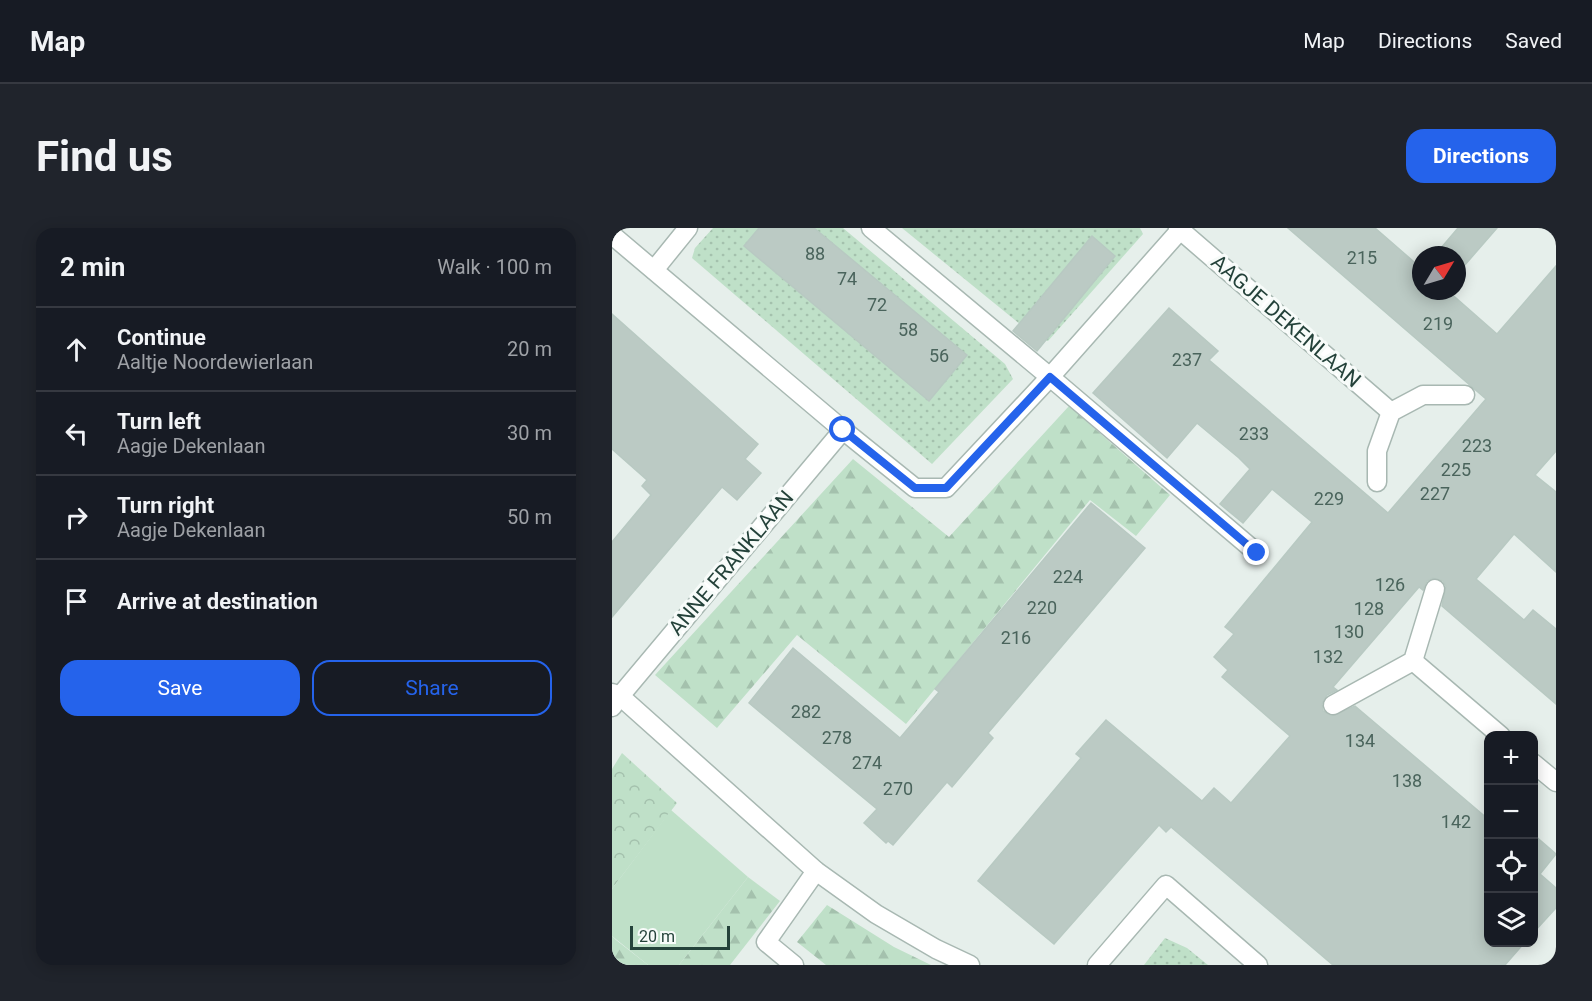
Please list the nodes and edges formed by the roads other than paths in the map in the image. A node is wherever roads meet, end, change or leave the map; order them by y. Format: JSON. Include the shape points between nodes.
{"nodes":[{"id":1,"x":688,"y":228,"type":"edge"},
{"id":2,"x":871,"y":228,"type":"edge"},
{"id":3,"x":1180,"y":229,"type":"edge"},
{"id":4,"x":612,"y":235,"type":"edge"},
{"id":5,"x":654,"y":270,"type":"junction"},
{"id":6,"x":1050,"y":377,"type":"junction"},
{"id":7,"x":1465,"y":395,"type":"dead end"},
{"id":8,"x":1391,"y":412,"type":"junction"},
{"id":9,"x":843,"y":430,"type":"junction"},
{"id":10,"x":1377,"y":482,"type":"dead end"},
{"id":11,"x":1257,"y":553,"type":"dead end"},
{"id":12,"x":1435,"y":589,"type":"dead end"},
{"id":13,"x":1413,"y":661,"type":"junction"},
{"id":14,"x":615,"y":699,"type":"edge"},
{"id":15,"x":1333,"y":705,"type":"dead end"},
{"id":16,"x":1496,"y":731,"type":"edge"},
{"id":17,"x":1538,"y":767,"type":"edge"},
{"id":18,"x":1556,"y":782,"type":"edge"},
{"id":19,"x":816,"y":871,"type":"junction"},
{"id":20,"x":794,"y":965,"type":"edge"},
{"id":21,"x":970,"y":965,"type":"edge"},
{"id":22,"x":1097,"y":965,"type":"edge"},
{"id":23,"x":1258,"y":965,"type":"edge"}],
"edges":[{"from":1,"to":5,"type":"street"},
{"from":2,"to":6,"type":"street"},
{"from":3,"to":6,"type":"street","name":"AAGJE DEKENLAAN"},
{"from":3,"to":8,"type":"street","name":"AAGJE DEKENLAAN"},
{"from":4,"to":5,"type":"street"},
{"from":5,"to":9,"type":"street"},
{"from":6,"to":9,"type":"street","name":"AAGJE DEKENLAAN","via":[[946,488],[915,488]]},
{"from":6,"to":11,"type":"street"},
{"from":7,"to":8,"type":"street","via":[[1423,395]]},
{"from":8,"to":10,"type":"street","via":[[1377,451]]},
{"from":9,"to":14,"type":"street","name":"ANNE FRANKLAAN"},
{"from":12,"to":13,"type":"street"},
{"from":13,"to":15,"type":"street"},
{"from":13,"to":16,"type":"street"},
{"from":14,"to":19,"type":"street","name":"ANNE FRANKLAAN"},
{"from":17,"to":18,"type":"street"},
{"from":19,"to":20,"type":"street","via":[[766,942]]},
{"from":19,"to":21,"type":"street","name":"ANNE FRANKLAAN","via":[[876,914]]},
{"from":22,"to":23,"type":"street","via":[[1166,885]]}]}
